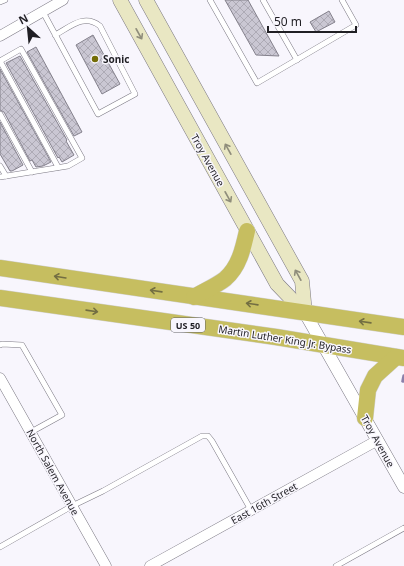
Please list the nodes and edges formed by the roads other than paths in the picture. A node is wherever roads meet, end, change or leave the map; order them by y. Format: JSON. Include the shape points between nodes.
{"nodes":[{"id":1,"x":63,"y":0,"type":"edge"},
{"id":2,"x":120,"y":0,"type":"edge"},
{"id":3,"x":146,"y":0,"type":"edge"},
{"id":4,"x":210,"y":0,"type":"edge"},
{"id":5,"x":263,"y":0,"type":"edge"},
{"id":6,"x":342,"y":0,"type":"edge"},
{"id":7,"x":43,"y":12,"type":"junction"},
{"id":8,"x":55,"y":34,"type":"junction"},
{"id":9,"x":0,"y":36,"type":"edge"},
{"id":10,"x":297,"y":60,"type":"junction"},
{"id":11,"x":0,"y":61,"type":"edge"},
{"id":12,"x":0,"y":114,"type":"edge"},
{"id":13,"x":0,"y":166,"type":"edge"},
{"id":14,"x":58,"y":168,"type":"junction"},
{"id":15,"x":32,"y":172,"type":"junction"},
{"id":16,"x":3,"y":177,"type":"edge"},
{"id":17,"x":247,"y":231,"type":"junction"},
{"id":18,"x":0,"y":268,"type":"edge"},
{"id":19,"x":194,"y":296,"type":"junction"},
{"id":20,"x":0,"y":298,"type":"edge"},
{"id":21,"x":305,"y":313,"type":"junction"},
{"id":22,"x":404,"y":327,"type":"edge"},
{"id":23,"x":0,"y":345,"type":"edge"},
{"id":24,"x":323,"y":345,"type":"junction"},
{"id":25,"x":400,"y":357,"type":"edge"},
{"id":26,"x":0,"y":378,"type":"edge"},
{"id":27,"x":365,"y":418,"type":"junction"},
{"id":28,"x":31,"y":432,"type":"junction"},
{"id":29,"x":378,"y":440,"type":"junction"},
{"id":30,"x":404,"y":487,"type":"edge"},
{"id":31,"x":72,"y":506,"type":"junction"},
{"id":32,"x":251,"y":510,"type":"junction"},
{"id":33,"x":404,"y":528,"type":"edge"},
{"id":34,"x":0,"y":547,"type":"edge"},
{"id":35,"x":106,"y":566,"type":"edge"},
{"id":36,"x":150,"y":566,"type":"edge"},
{"id":37,"x":336,"y":566,"type":"edge"}],
"edges":[{"from":1,"to":7,"type":"street"},
{"from":2,"to":17,"type":"main road","name":"Troy Avenue","one_way":true},
{"from":21,"to":3,"type":"main road","name":"Troy Avenue","one_way":true,"via":[[302,281]]},
{"from":4,"to":10,"type":"lane","via":[[257,84]]},
{"from":5,"to":10,"type":"lane"},
{"from":6,"to":10,"type":"lane","via":[[356,25]]},
{"from":7,"to":8,"type":"lane"},
{"from":7,"to":9,"type":"street"},
{"from":8,"to":8,"type":"lane","via":[[98,114],[136,94],[100,26],[95,22],[81,21]]},
{"from":11,"to":14,"type":"lane"},
{"from":11,"to":14,"type":"lane","via":[[21,49],[82,158]]},
{"from":12,"to":15,"type":"lane"},
{"from":13,"to":16,"type":"lane"},
{"from":14,"to":15,"type":"lane"},
{"from":15,"to":16,"type":"lane"},
{"from":17,"to":19,"type":"highway","via":[[234,269],[224,279]]},
{"from":17,"to":21,"type":"main road","name":"Troy Avenue","via":[[277,284]]},
{"from":19,"to":18,"type":"highway","one_way":true},
{"from":21,"to":19,"type":"highway","one_way":true},
{"from":20,"to":24,"type":"highway","name":"Martin Luther King Jr. Bypass","number":"US 50","one_way":true},
{"from":22,"to":21,"type":"highway","one_way":true},
{"from":21,"to":24,"type":"street","name":"Troy Avenue"},
{"from":23,"to":28,"type":"lane","via":[[22,345],[62,415]]},
{"from":24,"to":25,"type":"highway","name":"Martin Luther King Jr. Bypass","number":"US 50"},
{"from":24,"to":27,"type":"street","name":"Troy Avenue"},
{"from":25,"to":27,"type":"highway","via":[[375,376],[368,390]]},
{"from":26,"to":28,"type":"street","name":"North Salem Avenue"},
{"from":27,"to":29,"type":"street","name":"Troy Avenue"},
{"from":28,"to":31,"type":"street","name":"North Salem Avenue"},
{"from":29,"to":30,"type":"street","name":"Troy Avenue"},
{"from":29,"to":32,"type":"street","name":"East 16th Street"},
{"from":31,"to":32,"type":"lane","via":[[202,436],[208,436]]},
{"from":31,"to":34,"type":"lane"},
{"from":31,"to":35,"type":"street","name":"North Salem Avenue"},
{"from":32,"to":36,"type":"street","name":"East 16th Street"},
{"from":33,"to":37,"type":"lane"}]}
